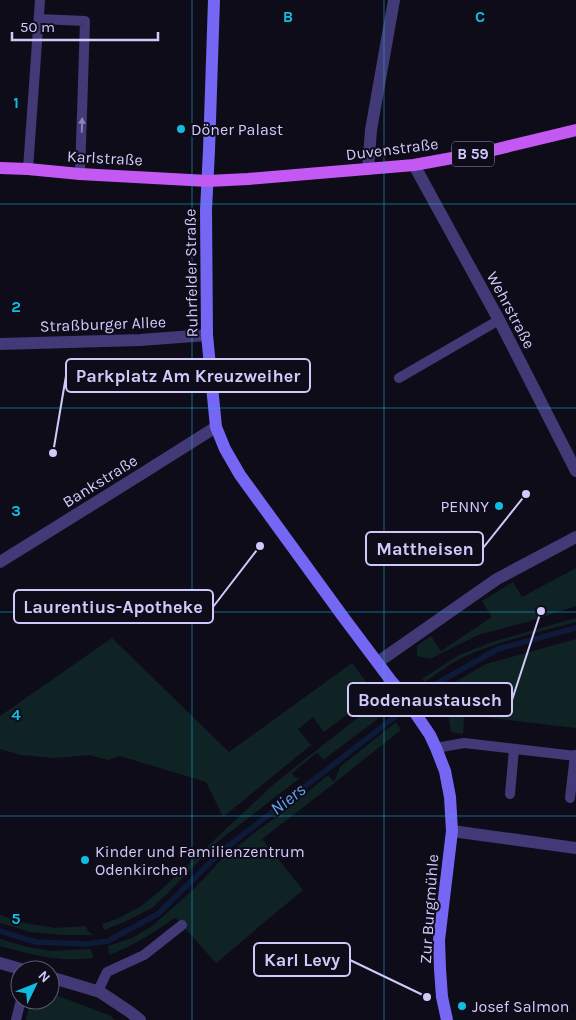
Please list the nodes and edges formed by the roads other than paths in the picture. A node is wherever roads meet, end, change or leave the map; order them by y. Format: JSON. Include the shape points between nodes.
{"nodes":[{"id":1,"x":40,"y":0,"type":"edge"},
{"id":2,"x":214,"y":0,"type":"edge"},
{"id":3,"x":394,"y":0,"type":"edge"},
{"id":4,"x":39,"y":19,"type":"junction"},
{"id":5,"x":576,"y":130,"type":"edge"},
{"id":6,"x":414,"y":165,"type":"junction"},
{"id":7,"x":0,"y":168,"type":"edge"},
{"id":8,"x":28,"y":169,"type":"junction"},
{"id":9,"x":368,"y":169,"type":"junction"},
{"id":10,"x":80,"y":174,"type":"junction"},
{"id":11,"x":208,"y":181,"type":"junction"},
{"id":12,"x":499,"y":320,"type":"junction"},
{"id":13,"x":207,"y":335,"type":"junction"},
{"id":14,"x":0,"y":344,"type":"edge"},
{"id":15,"x":399,"y":378,"type":"dead end"},
{"id":16,"x":216,"y":426,"type":"junction"},
{"id":17,"x":576,"y":471,"type":"edge"},
{"id":18,"x":576,"y":537,"type":"edge"},
{"id":19,"x":0,"y":562,"type":"edge"},
{"id":20,"x":378,"y":662,"type":"junction"},
{"id":21,"x":403,"y":695,"type":"joint"},
{"id":22,"x":436,"y":748,"type":"junction"},
{"id":23,"x":514,"y":749,"type":"junction"},
{"id":24,"x":575,"y":755,"type":"edge"},
{"id":25,"x":510,"y":794,"type":"dead end"},
{"id":26,"x":570,"y":798,"type":"dead end"},
{"id":27,"x":452,"y":831,"type":"junction"},
{"id":28,"x":576,"y":848,"type":"edge"},
{"id":29,"x":182,"y":925,"type":"dead end"},
{"id":30,"x":60,"y":980,"type":"edge"},
{"id":31,"x":98,"y":991,"type":"junction"},
{"id":32,"x":140,"y":1020,"type":"edge"},
{"id":33,"x":447,"y":1020,"type":"edge"}],
"edges":[{"from":1,"to":4,"type":"lane"},
{"from":2,"to":11,"type":"main road","name":"Ruhrfelder Straße"},
{"from":3,"to":9,"type":"street","via":[[370,130]]},
{"from":4,"to":8,"type":"lane"},
{"from":10,"to":4,"type":"lane","one_way":true,"via":[[86,21]]},
{"from":5,"to":6,"type":"main road","name":"Duvenstraße","number":"B 59"},
{"from":6,"to":9,"type":"main road","name":"Duvenstraße","number":"B 59"},
{"from":6,"to":12,"type":"street","name":"Wehrstraße"},
{"from":7,"to":8,"type":"main road","name":"Karlstraße","number":"B 59"},
{"from":8,"to":10,"type":"main road","name":"Karlstraße","number":"B 59"},
{"from":9,"to":11,"type":"main road","name":"Duvenstraße","number":"B 59"},
{"from":10,"to":11,"type":"main road","name":"Karlstraße","number":"B 59"},
{"from":11,"to":13,"type":"main road","name":"Ruhrfelder Straße"},
{"from":12,"to":15,"type":"lane"},
{"from":12,"to":17,"type":"street","name":"Wehrstraße"},
{"from":13,"to":14,"type":"street","name":"Straßburger Allee"},
{"from":13,"to":16,"type":"main road","name":"Ruhrfelder Straße"},
{"from":16,"to":19,"type":"street","name":"Bankstraße"},
{"from":16,"to":20,"type":"main road","name":"Ruhrfelder Straße","via":[[240,475]]},
{"from":18,"to":20,"type":"street","via":[[497,579]]},
{"from":20,"to":21,"type":"main road","name":"Ruhrfelder Straße"},
{"from":21,"to":22,"type":"main road","name":"Zur Burgmühle"},
{"from":22,"to":23,"type":"lane","via":[[464,743]]},
{"from":22,"to":27,"type":"main road","name":"Zur Burgmühle","via":[[445,771]]},
{"from":23,"to":24,"type":"lane"},
{"from":23,"to":25,"type":"lane"},
{"from":24,"to":26,"type":"lane"},
{"from":27,"to":28,"type":"street"},
{"from":27,"to":33,"type":"main road","name":"Zur Burgmühle","via":[[439,940],[442,997]]},
{"from":29,"to":31,"type":"lane","via":[[144,955],[107,972]]},
{"from":30,"to":31,"type":"street"},
{"from":31,"to":32,"type":"street"}]}
